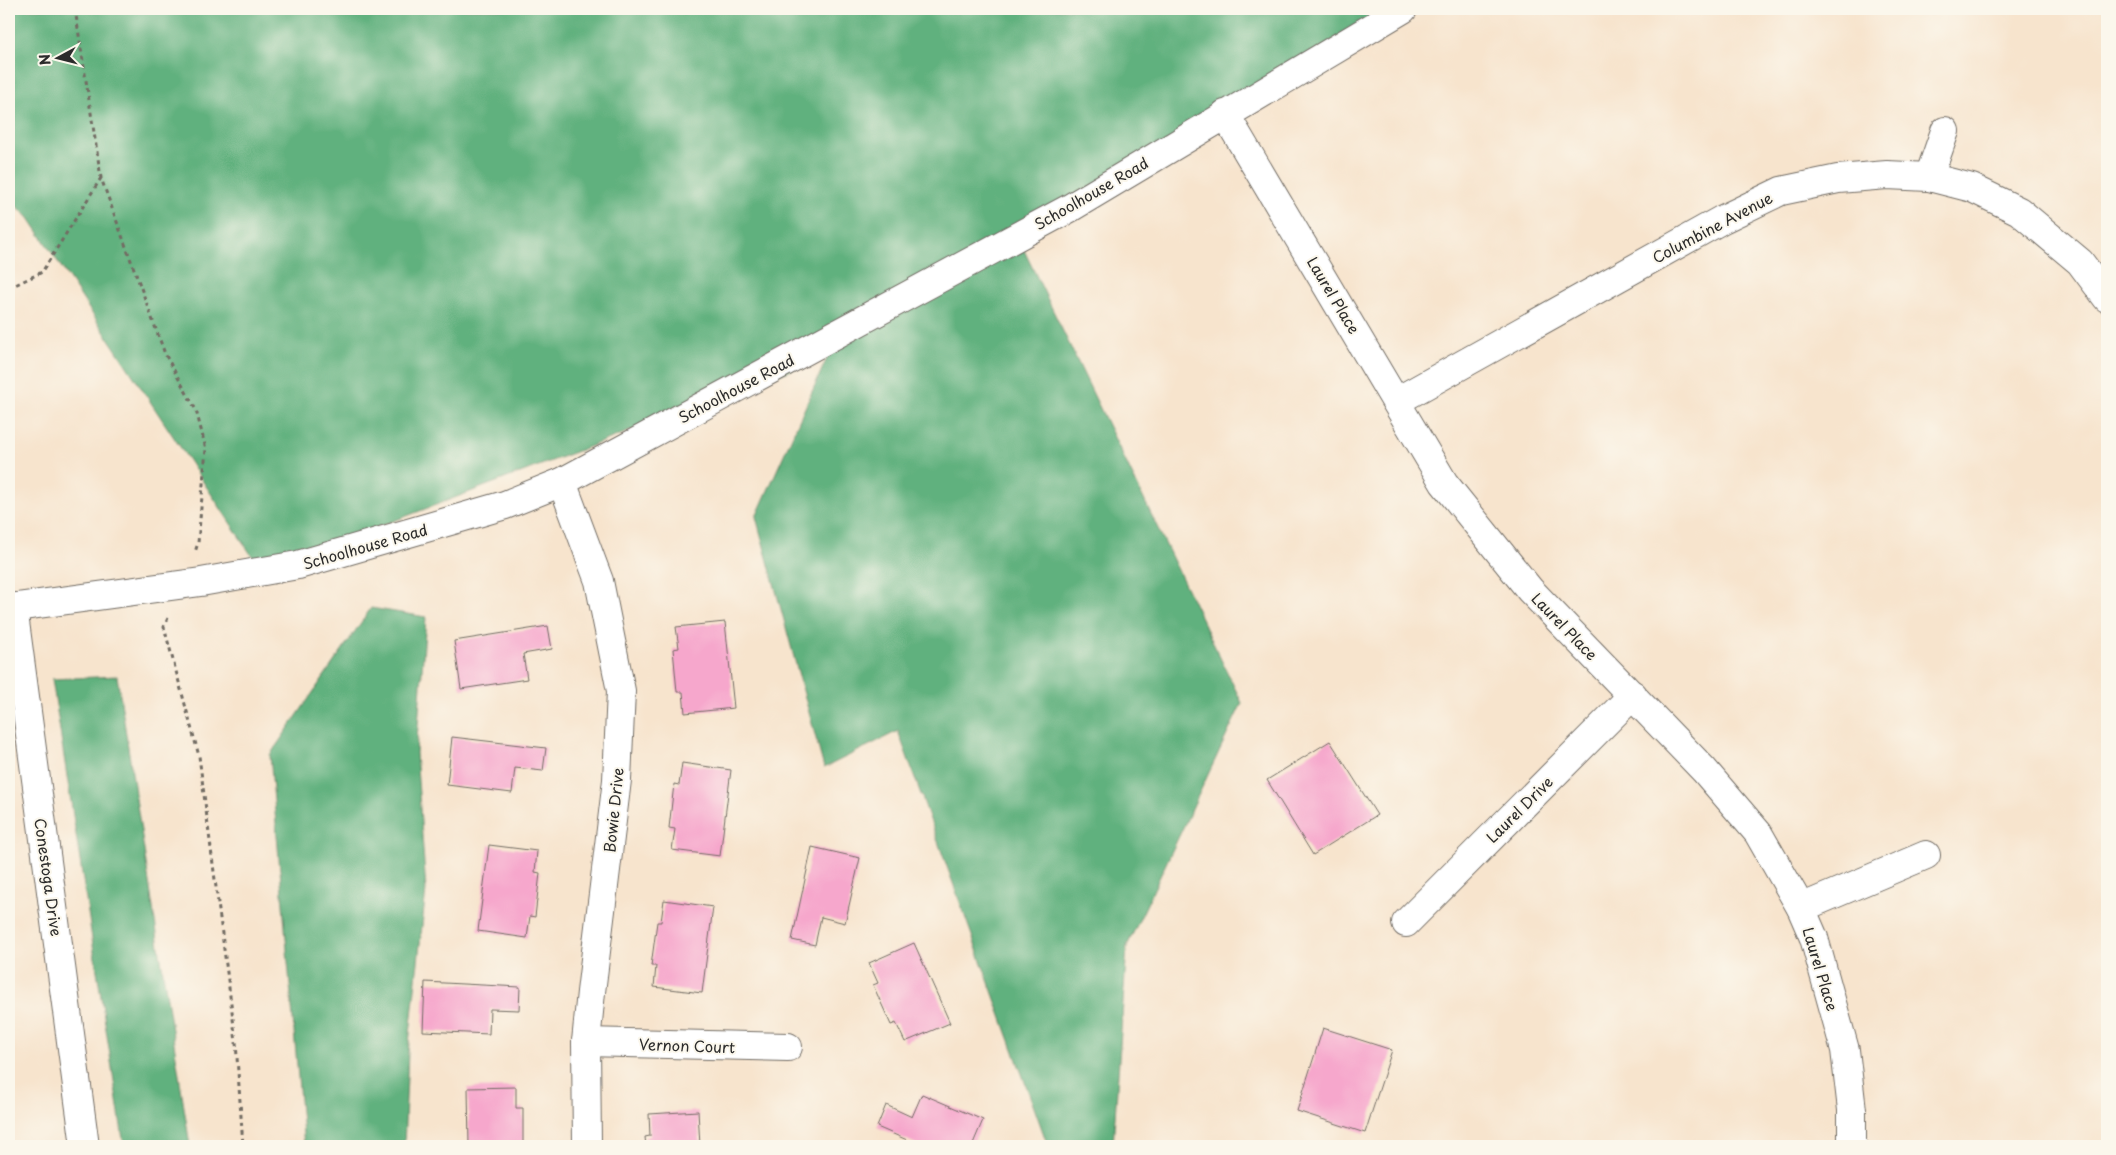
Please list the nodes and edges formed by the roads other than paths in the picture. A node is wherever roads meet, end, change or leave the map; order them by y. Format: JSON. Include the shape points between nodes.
{"nodes":[{"id":1,"x":1403,"y":9,"type":"edge"},
{"id":2,"x":1226,"y":114,"type":"junction"},
{"id":3,"x":1945,"y":131,"type":"dead end"},
{"id":4,"x":1929,"y":178,"type":"junction"},
{"id":5,"x":2107,"y":298,"type":"edge"},
{"id":6,"x":1397,"y":401,"type":"junction"},
{"id":7,"x":562,"y":482,"type":"junction"},
{"id":8,"x":11,"y":607,"type":"edge"},
{"id":9,"x":1633,"y":696,"type":"junction"},
{"id":10,"x":1926,"y":855,"type":"dead end"},
{"id":11,"x":1801,"y":908,"type":"junction"},
{"id":12,"x":1406,"y":923,"type":"dead end"},
{"id":13,"x":586,"y":1042,"type":"junction"},
{"id":14,"x":788,"y":1047,"type":"dead end"},
{"id":15,"x":85,"y":1146,"type":"edge"},
{"id":16,"x":587,"y":1146,"type":"edge"},
{"id":17,"x":1852,"y":1146,"type":"edge"}],
"edges":[{"from":1,"to":2,"type":"street","name":"Schoolhouse Road"},
{"from":2,"to":6,"type":"street","name":"Laurel Place"},
{"from":2,"to":7,"type":"street","name":"Schoolhouse Road","via":[[1070,208]]},
{"from":3,"to":4,"type":"street"},
{"from":4,"to":5,"type":"street","name":"Columbine Avenue","via":[[1972,188],[2020,211],[2080,262]]},
{"from":4,"to":6,"type":"street","name":"Columbine Avenue","via":[[1887,174],[1838,179],[1782,191],[1723,219]]},
{"from":6,"to":9,"type":"street","name":"Laurel Place","via":[[1444,483],[1530,590]]},
{"from":7,"to":8,"type":"street","name":"Schoolhouse Road","via":[[505,505],[298,565],[181,585]]},
{"from":7,"to":13,"type":"street","name":"Bowie Drive","via":[[599,580],[621,691],[617,780]]},
{"from":8,"to":15,"type":"street","name":"Conestoga Drive"},
{"from":9,"to":11,"type":"street","name":"Laurel Place","via":[[1704,770],[1758,833]]},
{"from":9,"to":12,"type":"street","name":"Laurel Drive"},
{"from":10,"to":11,"type":"street"},
{"from":11,"to":17,"type":"street","name":"Laurel Place","via":[[1814,938],[1844,1050],[1852,1110]]},
{"from":13,"to":14,"type":"street","name":"Vernon Court"},
{"from":13,"to":16,"type":"street","name":"Bowie Drive"}]}
